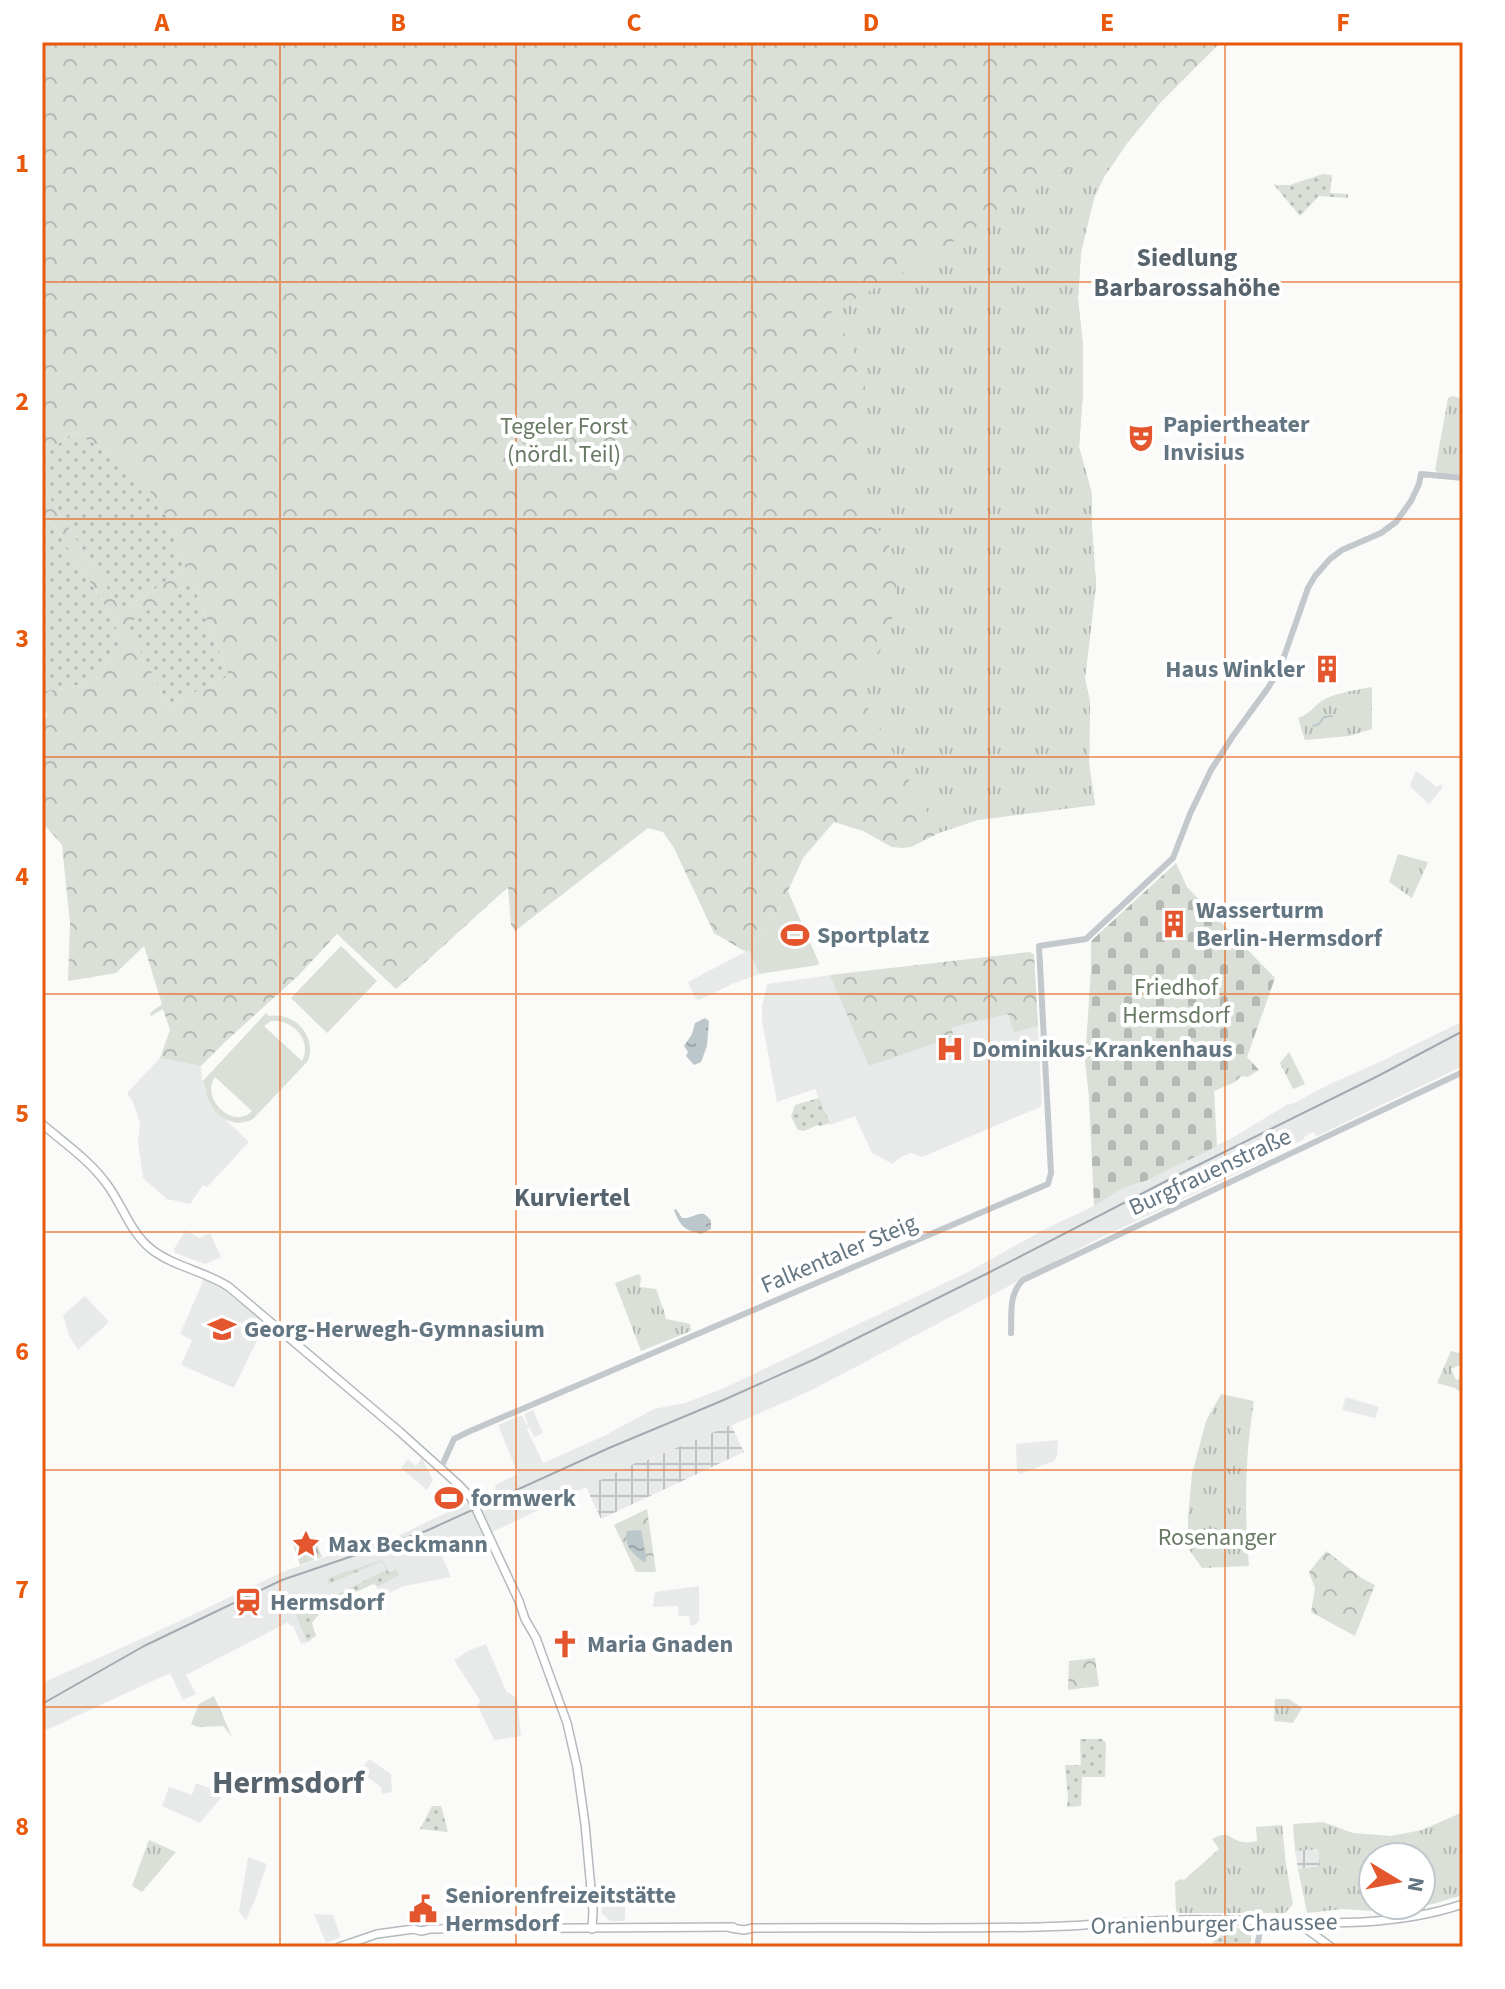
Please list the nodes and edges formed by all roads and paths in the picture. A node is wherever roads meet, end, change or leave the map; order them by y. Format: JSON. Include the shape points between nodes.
{"nodes":[{"id":1,"x":1463,"y":478,"type":"edge"},
{"id":2,"x":1463,"y":1072,"type":"edge"},
{"id":3,"x":42,"y":1124,"type":"edge"},
{"id":4,"x":1011,"y":1333,"type":"dead end"},
{"id":5,"x":441,"y":1468,"type":"junction"},
{"id":6,"x":1463,"y":1904,"type":"edge"},
{"id":7,"x":1262,"y":1921,"type":"junction"},
{"id":8,"x":1302,"y":1922,"type":"junction"},
{"id":9,"x":1332,"y":1922,"type":"junction"},
{"id":10,"x":592,"y":1929,"type":"junction"},
{"id":11,"x":1328,"y":1945,"type":"edge"},
{"id":12,"x":339,"y":1947,"type":"edge"},
{"id":13,"x":1257,"y":1947,"type":"edge"}],
"edges":[{"from":1,"to":5,"type":"street","name":"Falkentaler Steig","via":[[1421,474],[1396,522],[1330,559],[1308,588],[1272,684],[1211,770],[1173,858],[1086,939],[1039,946],[1048,1184],[468,1432],[454,1439]]},
{"from":2,"to":4,"type":"street","name":"Burgfrauenstraße","via":[[1029,1277],[1013,1296]]},
{"from":3,"to":5,"type":"main road","via":[[100,1175],[149,1247],[229,1287]]},
{"from":5,"to":10,"type":"main road","via":[[471,1498],[555,1688],[577,1767]]},
{"from":6,"to":9,"type":"main road","name":"Oranienburger Chaussee","via":[[1395,1920]]},
{"from":7,"to":8,"type":"main road","name":"Oranienburger Chaussee"},
{"from":7,"to":10,"type":"main road","name":"Oranienburger Chaussee"},
{"from":7,"to":13,"type":"street"},
{"from":8,"to":9,"type":"main road","name":"Oranienburger Chaussee"},
{"from":8,"to":11,"type":"main road"},
{"from":9,"to":11,"type":"main road","via":[[1322,1931]]},
{"from":10,"to":12,"type":"main road","name":"Oranienburger Chaussee","via":[[424,1927]]}]}
